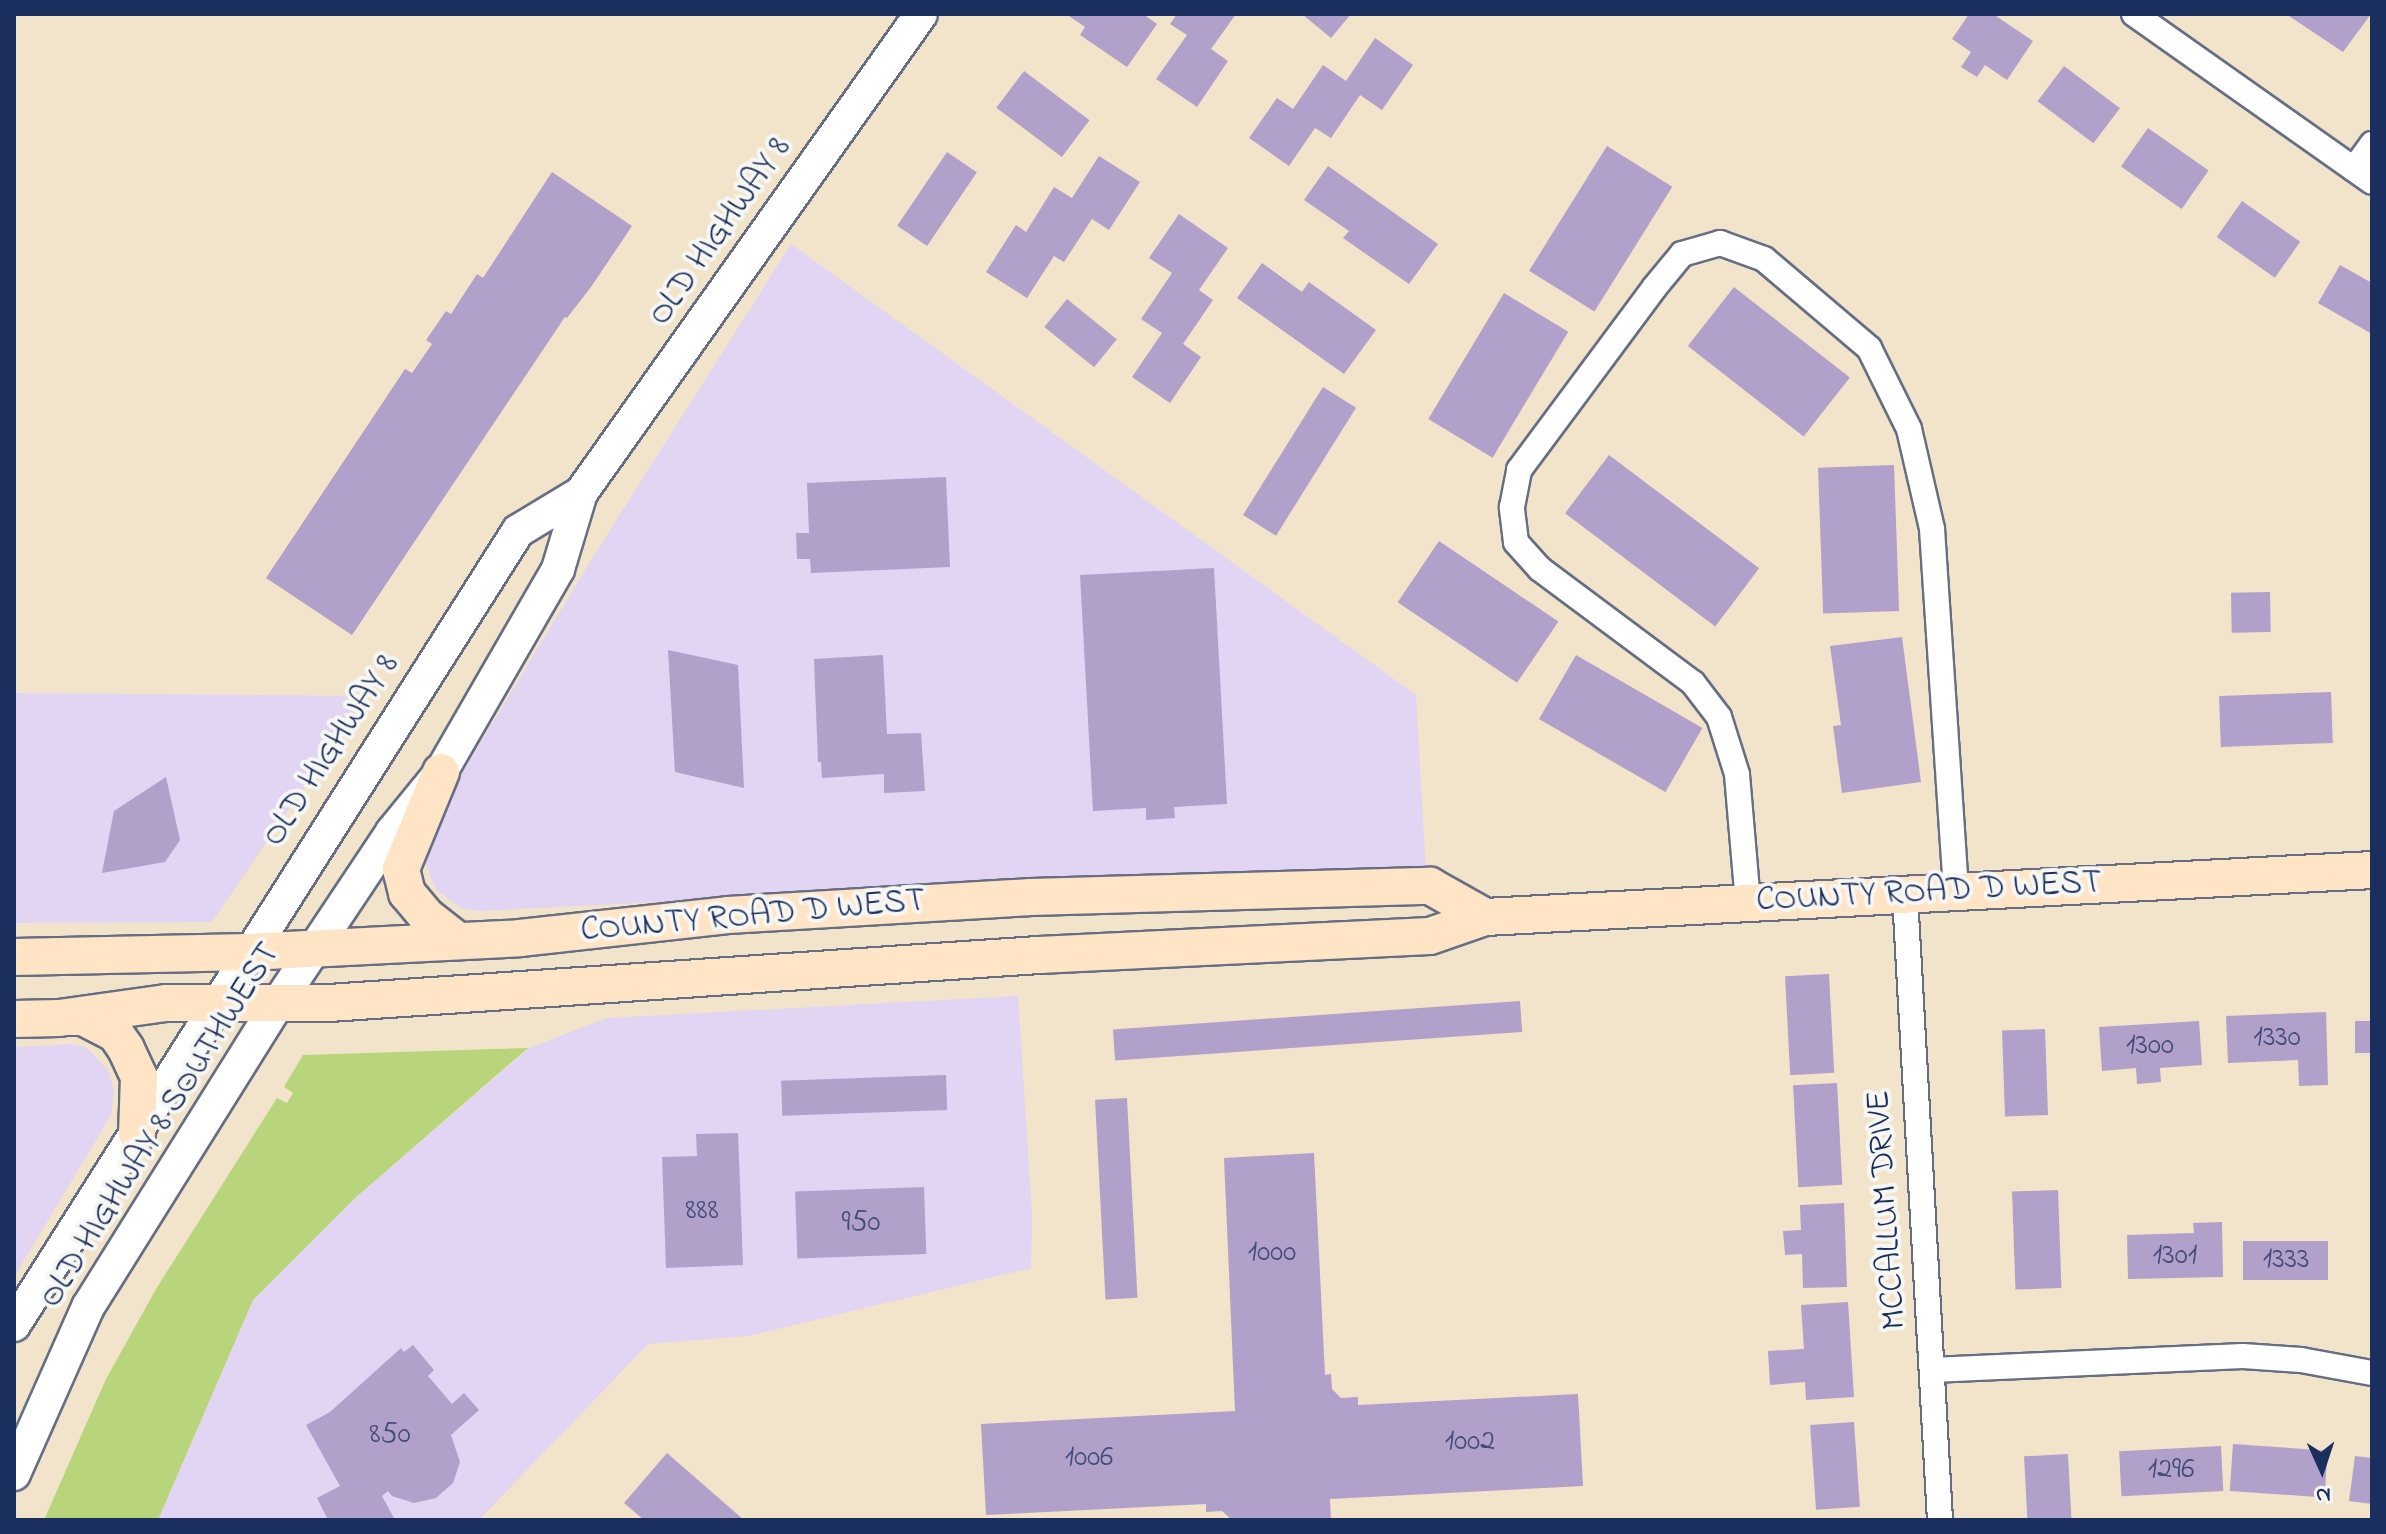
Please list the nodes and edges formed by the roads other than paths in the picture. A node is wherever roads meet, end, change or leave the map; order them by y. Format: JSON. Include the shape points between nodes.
{"nodes":[{"id":1,"x":921,"y":14,"type":"edge"},
{"id":2,"x":2134,"y":14,"type":"edge"},
{"id":3,"x":2372,"y":144,"type":"edge"},
{"id":4,"x":2363,"y":175,"type":"edge"},
{"id":5,"x":581,"y":493,"type":"junction"},
{"id":6,"x":441,"y":772,"type":"junction"},
{"id":7,"x":2372,"y":870,"type":"edge"},
{"id":8,"x":1956,"y":892,"type":"junction"},
{"id":9,"x":1905,"y":896,"type":"junction"},
{"id":10,"x":1748,"y":903,"type":"junction"},
{"id":11,"x":1485,"y":917,"type":"junction"},
{"id":12,"x":458,"y":941,"type":"junction"},
{"id":13,"x":315,"y":949,"type":"junction"},
{"id":14,"x":248,"y":952,"type":"junction"},
{"id":15,"x":14,"y":957,"type":"edge"},
{"id":16,"x":278,"y":1003,"type":"junction"},
{"id":17,"x":217,"y":1005,"type":"junction"},
{"id":18,"x":59,"y":1018,"type":"junction"},
{"id":19,"x":14,"y":1019,"type":"edge"},
{"id":20,"x":137,"y":1134,"type":"junction"},
{"id":21,"x":14,"y":1325,"type":"edge"},
{"id":22,"x":1932,"y":1370,"type":"junction"},
{"id":23,"x":2372,"y":1373,"type":"edge"},
{"id":24,"x":14,"y":1474,"type":"edge"},
{"id":25,"x":1940,"y":1520,"type":"edge"}],
"edges":[{"from":1,"to":5,"type":"street","name":"OLD HIGHWAY 8"},
{"from":2,"to":4,"type":"street"},
{"from":3,"to":4,"type":"street"},
{"from":5,"to":6,"type":"street","name":"OLD HIGHWAY 8","via":[[558,569]]},
{"from":5,"to":14,"type":"street","name":"OLD HIGHWAY 8","via":[[518,531]]},
{"from":6,"to":12,"type":"main road","via":[[401,869],[407,893]]},
{"from":6,"to":13,"type":"street","name":"OLD HIGHWAY 8","via":[[392,832]]},
{"from":7,"to":8,"type":"main road","name":"COUNTY ROAD D WEST"},
{"from":8,"to":9,"type":"main road","name":"COUNTY ROAD D WEST"},
{"from":8,"to":10,"type":"street","via":[[1932,529],[1909,429],[1869,348],[1764,259],[1720,243],[1682,254],[1654,288],[1519,470],[1512,507],[1516,542],[1540,569],[1693,683],[1719,717],[1737,774]]},
{"from":9,"to":10,"type":"main road","name":"COUNTY ROAD D WEST"},
{"from":9,"to":22,"type":"street","name":"MCCALLUM DRIVE"},
{"from":10,"to":11,"type":"main road","name":"COUNTY ROAD D WEST"},
{"from":11,"to":12,"type":"main road","name":"COUNTY ROAD D WEST","via":[[1430,886],[1418,886],[1015,898],[728,915]]},
{"from":11,"to":16,"type":"main road","name":"COUNTY ROAD D WEST","via":[[1430,936]]},
{"from":12,"to":13,"type":"main road","name":"COUNTY ROAD D WEST"},
{"from":13,"to":14,"type":"main road","name":"COUNTY ROAD D WEST"},
{"from":13,"to":16,"type":"street","name":"OLD HIGHWAY 8 SOUTHWEST"},
{"from":14,"to":15,"type":"main road","name":"COUNTY ROAD D WEST"},
{"from":14,"to":17,"type":"street","name":"OLD HIGHWAY 8 SOUTHWEST"},
{"from":16,"to":17,"type":"main road","name":"COUNTY ROAD D WEST"},
{"from":16,"to":24,"type":"street","name":"OLD HIGHWAY 8 SOUTHWEST","via":[[88,1307]]},
{"from":17,"to":18,"type":"main road","name":"COUNTY ROAD D WEST","via":[[166,1003]]},
{"from":17,"to":20,"type":"street","name":"OLD HIGHWAY 8 SOUTHWEST"},
{"from":18,"to":19,"type":"main road","name":"COUNTY ROAD D WEST"},
{"from":18,"to":20,"type":"main road","via":[[83,1017],[115,1033],[126,1049],[139,1077]]},
{"from":20,"to":21,"type":"street","name":"OLD HIGHWAY 8 SOUTHWEST"},
{"from":22,"to":23,"type":"street","via":[[2243,1356]]},
{"from":22,"to":25,"type":"street","name":"MCCALLUM DRIVE"}]}
